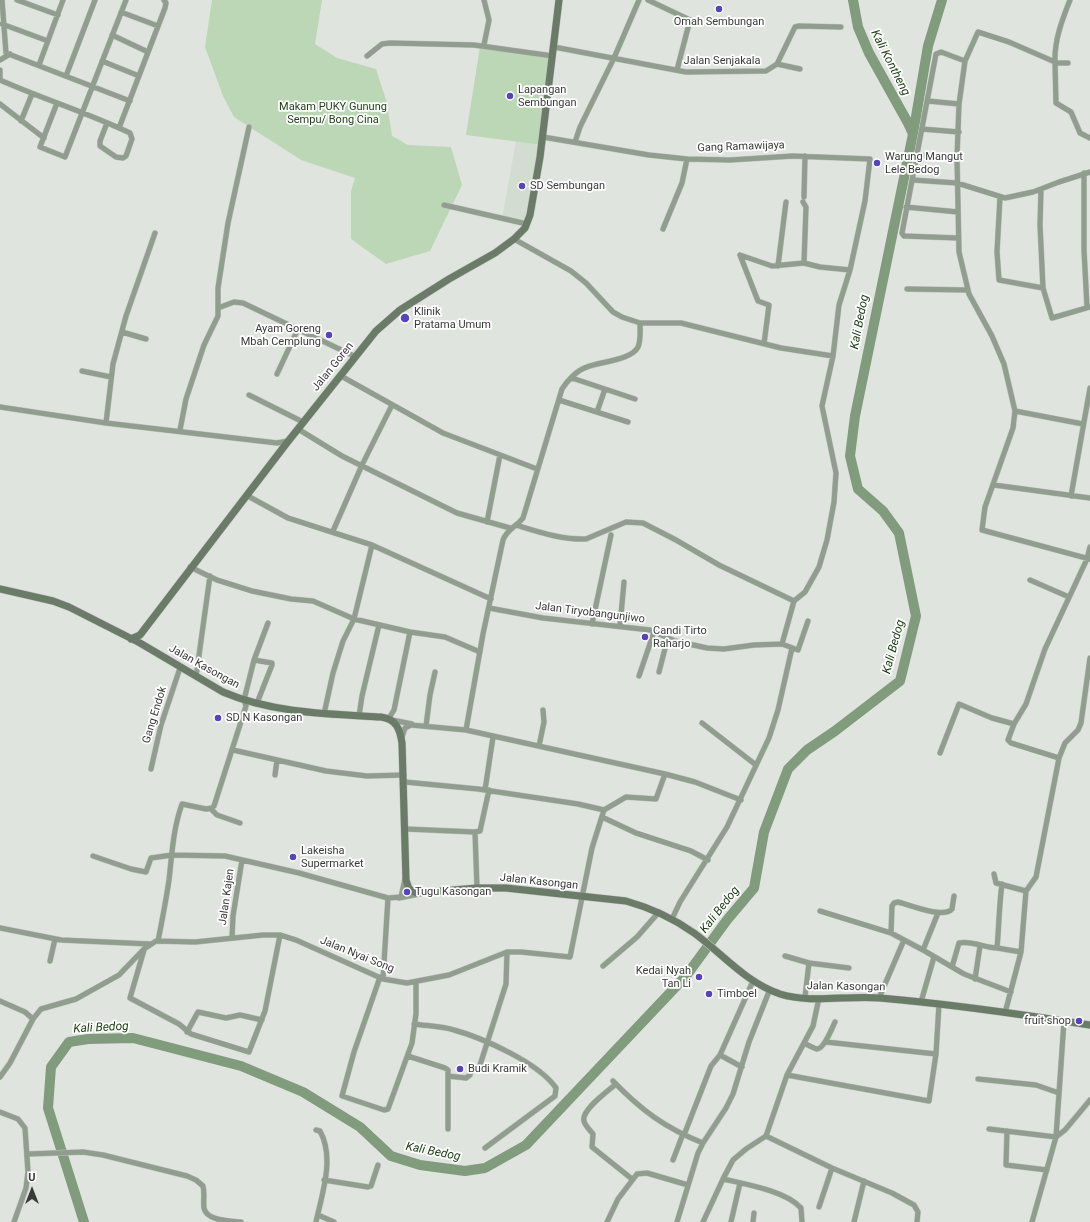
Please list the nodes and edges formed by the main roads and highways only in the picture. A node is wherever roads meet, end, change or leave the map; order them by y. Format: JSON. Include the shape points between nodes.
{"nodes":[{"id":1,"x":559,"y":0,"type":"edge"},
{"id":2,"x":0,"y":590,"type":"edge"},
{"id":3,"x":140,"y":635,"type":"junction"},
{"id":4,"x":131,"y":639,"type":"junction"},
{"id":5,"x":140,"y":643,"type":"junction"},
{"id":6,"x":1090,"y":1025,"type":"edge"}],
"edges":[{"from":1,"to":3,"type":"main road","name":"Jalan Goren","via":[[543,137],[527,224],[514,240],[449,279],[390,318],[376,331],[288,440]]},
{"from":2,"to":4,"type":"main road","name":"Jalan Kasongan","via":[[59,604]]},
{"from":3,"to":4,"type":"main road","name":"Jalan Goren"},
{"from":3,"to":5,"type":"main road"},
{"from":4,"to":5,"type":"main road","name":"Jalan Kasongan"},
{"from":5,"to":6,"type":"main road","name":"Jalan Kasongan","via":[[223,692],[244,700],[324,714],[390,719],[398,726],[402,737],[405,779],[406,872],[409,889],[417,894],[477,888],[519,889],[626,901],[672,919],[695,934],[753,981],[781,994],[921,1002]]}]}
